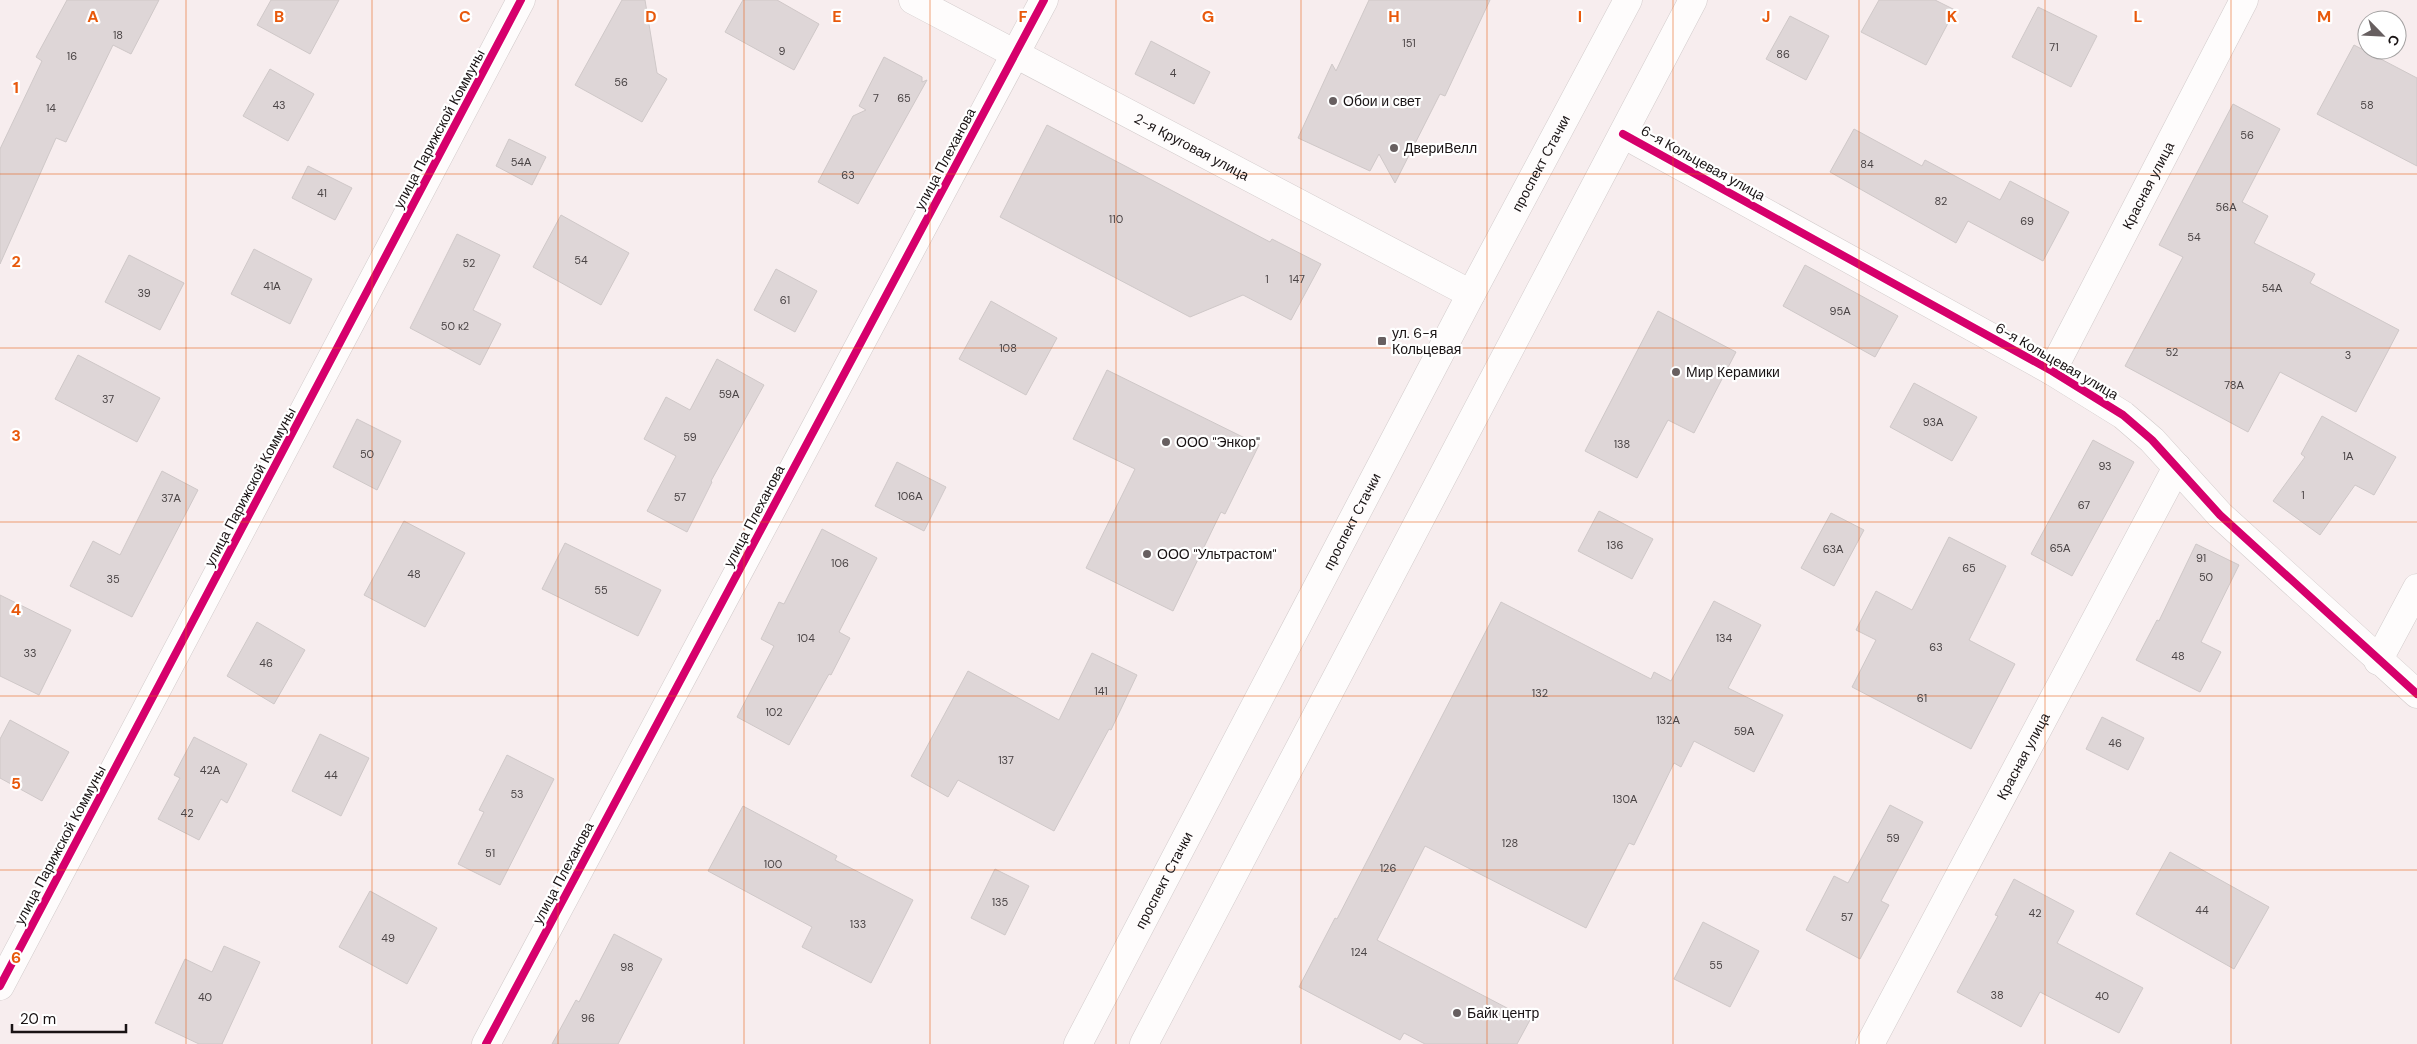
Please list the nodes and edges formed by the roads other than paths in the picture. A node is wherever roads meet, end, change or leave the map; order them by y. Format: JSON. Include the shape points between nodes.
{"nodes":[{"id":1,"x":521,"y":0,"type":"edge"},
{"id":2,"x":913,"y":0,"type":"edge"},
{"id":3,"x":1044,"y":0,"type":"edge"},
{"id":4,"x":1628,"y":0,"type":"edge"},
{"id":5,"x":1693,"y":0,"type":"edge"},
{"id":6,"x":2244,"y":0,"type":"edge"},
{"id":7,"x":1016,"y":53,"type":"junction"},
{"id":8,"x":1623,"y":134,"type":"junction"},
{"id":9,"x":1471,"y":294,"type":"junction"},
{"id":10,"x":2052,"y":371,"type":"junction"},
{"id":11,"x":2177,"y":467,"type":"junction"},
{"id":12,"x":2417,"y":588,"type":"edge"},
{"id":13,"x":2378,"y":661,"type":"junction"},
{"id":14,"x":2417,"y":694,"type":"edge"},
{"id":15,"x":0,"y":986,"type":"edge"},
{"id":16,"x":486,"y":1044,"type":"edge"},
{"id":17,"x":1078,"y":1044,"type":"edge"},
{"id":18,"x":1144,"y":1044,"type":"edge"},
{"id":19,"x":1870,"y":1044,"type":"edge"}],
"edges":[{"from":1,"to":15,"type":"street","name":"улица Парижской Коммуны"},
{"from":2,"to":7,"type":"street","name":"2-я Круговая улица"},
{"from":3,"to":7,"type":"street","name":"улица Плеханова"},
{"from":4,"to":9,"type":"street","name":"проспект Стачки"},
{"from":5,"to":8,"type":"street"},
{"from":6,"to":10,"type":"street","name":"Красная улица"},
{"from":7,"to":9,"type":"street","name":"2-я Круговая улица"},
{"from":7,"to":16,"type":"street","name":"улица Плеханова"},
{"from":8,"to":10,"type":"street","name":"6-я Кольцевая улица"},
{"from":8,"to":18,"type":"street"},
{"from":9,"to":17,"type":"street","name":"проспект Стачки"},
{"from":10,"to":11,"type":"street","name":"6-я Кольцевая улица","via":[[2123,415]]},
{"from":11,"to":13,"type":"street","name":"6-я Кольцевая улица","via":[[2220,515]]},
{"from":11,"to":19,"type":"street","name":"Красная улица"},
{"from":12,"to":13,"type":"street"},
{"from":13,"to":14,"type":"street","name":"6-я Кольцевая улица"}]}
